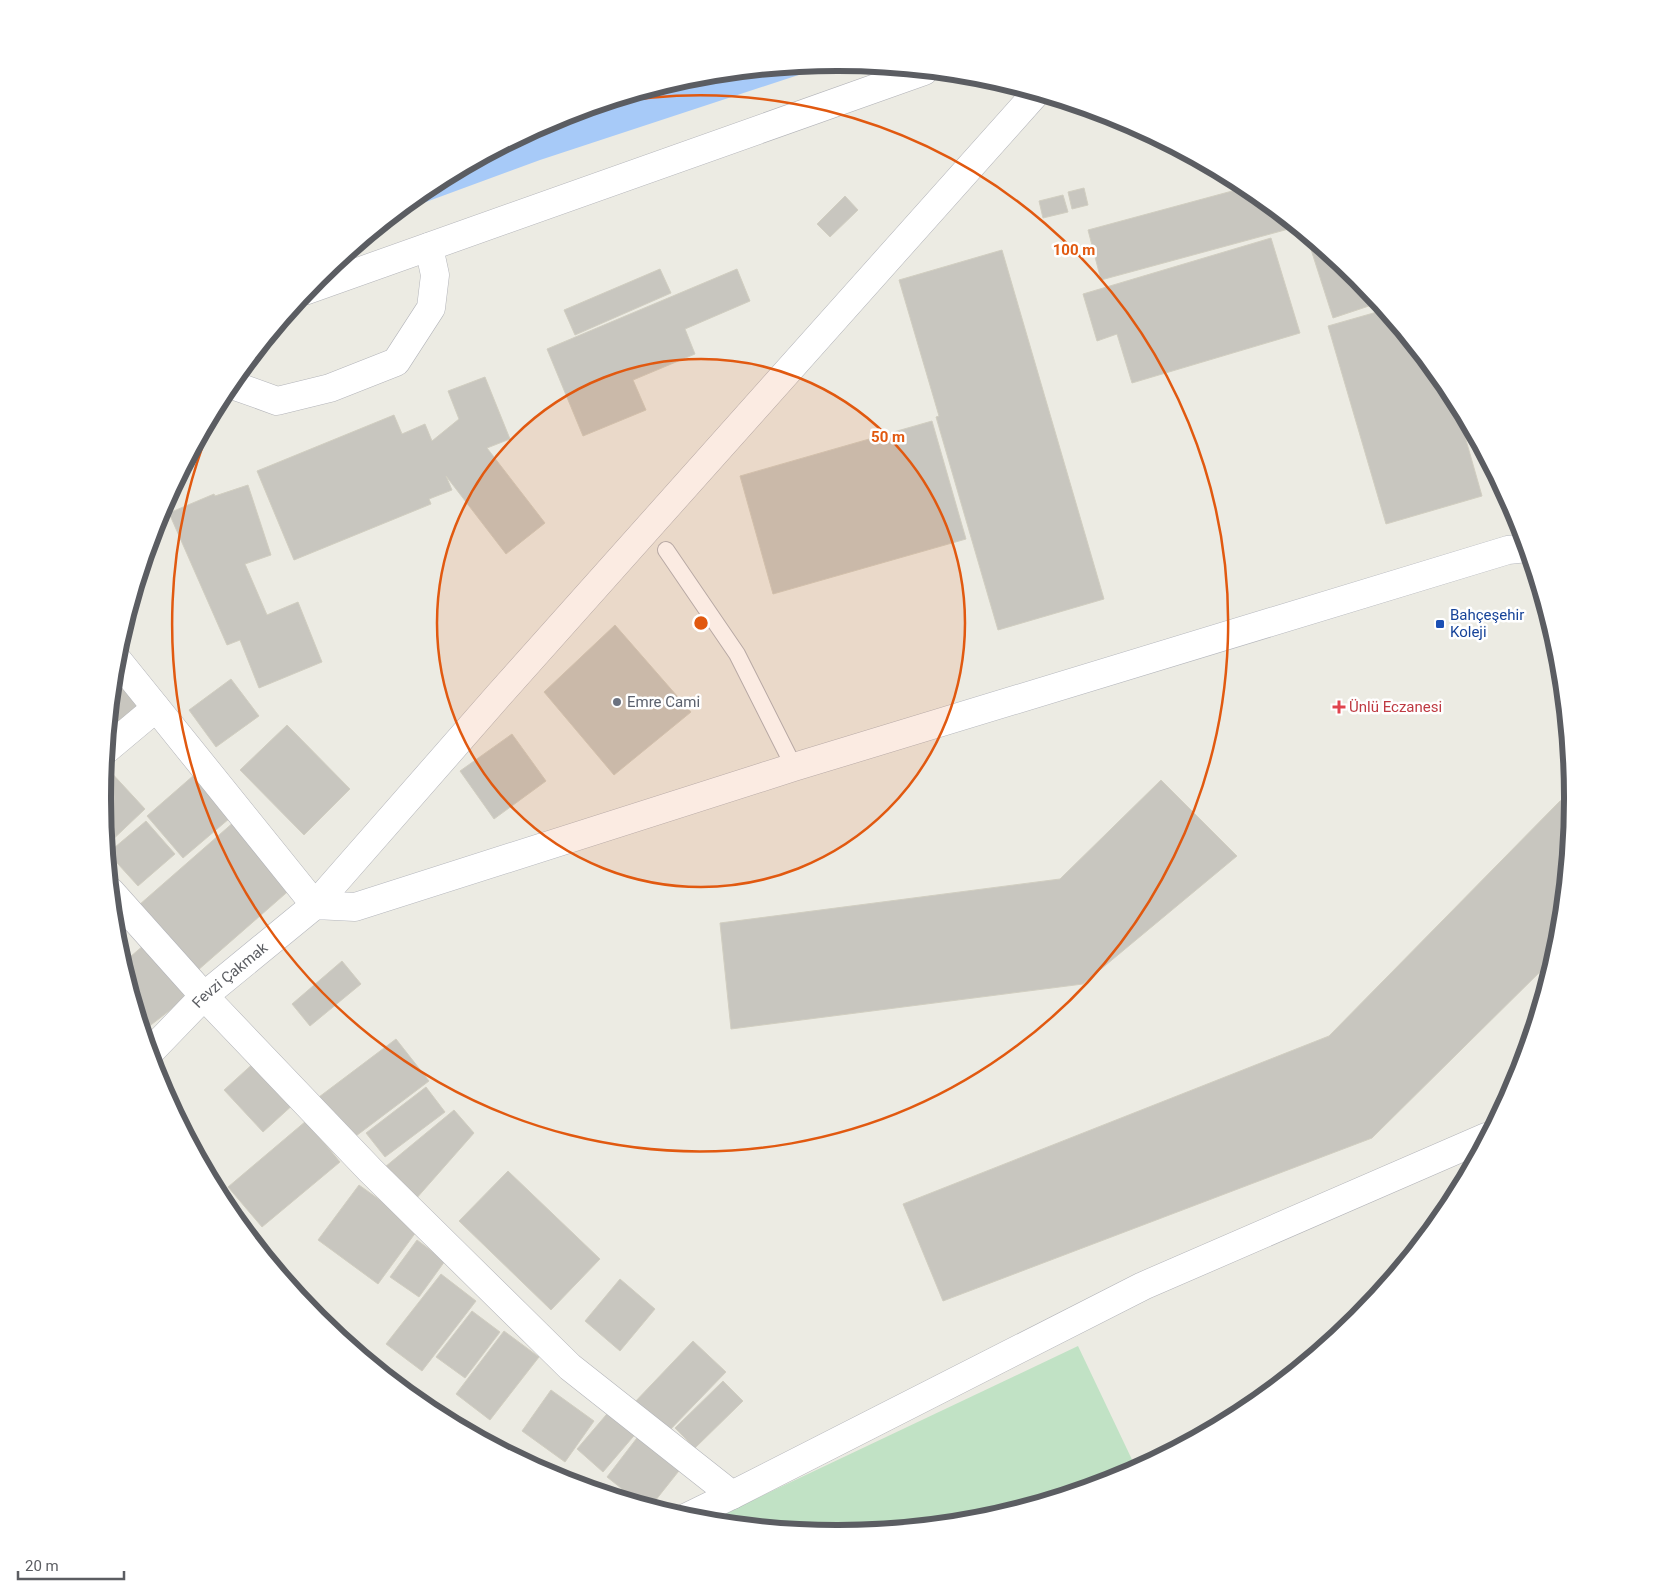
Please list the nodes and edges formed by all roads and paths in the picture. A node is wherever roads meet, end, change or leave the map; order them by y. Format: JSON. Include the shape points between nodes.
{"nodes":[{"id":1,"x":912,"y":75,"type":"edge"},
{"id":2,"x":1032,"y":98,"type":"edge"},
{"id":3,"x":429,"y":247,"type":"junction"},
{"id":4,"x":324,"y":284,"type":"edge"},
{"id":5,"x":238,"y":387,"type":"edge"},
{"id":6,"x":1519,"y":546,"type":"edge"},
{"id":7,"x":666,"y":550,"type":"dead end"},
{"id":8,"x":123,"y":667,"type":"edge"},
{"id":9,"x":156,"y":708,"type":"junction"},
{"id":10,"x":113,"y":744,"type":"edge"},
{"id":11,"x":794,"y":767,"type":"junction"},
{"id":12,"x":118,"y":900,"type":"edge"},
{"id":13,"x":315,"y":905,"type":"junction"},
{"id":14,"x":204,"y":996,"type":"junction"},
{"id":15,"x":155,"y":1047,"type":"edge"},
{"id":16,"x":1478,"y":1139,"type":"edge"},
{"id":17,"x":732,"y":1495,"type":"junction"},
{"id":18,"x":698,"y":1511,"type":"edge"}],
"edges":[{"from":1,"to":3,"type":"street"},
{"from":2,"to":13,"type":"street","name":"Fevzi Çakmak"},
{"from":3,"to":4,"type":"street"},
{"from":3,"to":5,"type":"street","via":[[436,275],[431,308],[396,362],[330,388],[277,401]]},
{"from":6,"to":11,"type":"street"},
{"from":7,"to":11,"type":"lane","via":[[737,654]]},
{"from":8,"to":9,"type":"street"},
{"from":9,"to":10,"type":"street"},
{"from":9,"to":13,"type":"street"},
{"from":11,"to":13,"type":"street","via":[[355,907]]},
{"from":12,"to":14,"type":"street"},
{"from":13,"to":14,"type":"street","name":"Fevzi Çakmak"},
{"from":14,"to":15,"type":"street","name":"Fevzi Çakmak"},
{"from":14,"to":17,"type":"street","via":[[370,1170],[570,1367]]},
{"from":16,"to":17,"type":"street","via":[[1143,1286]]},
{"from":17,"to":18,"type":"street"}]}
